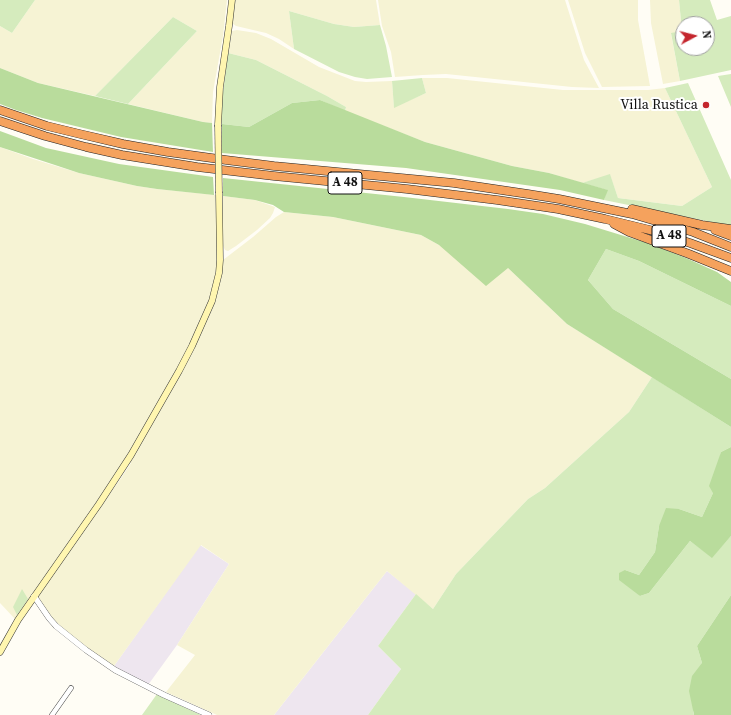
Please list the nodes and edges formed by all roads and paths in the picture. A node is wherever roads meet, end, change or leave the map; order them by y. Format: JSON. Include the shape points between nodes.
{"nodes":[{"id":1,"x":232,"y":0,"type":"edge"},
{"id":2,"x":0,"y":110,"type":"edge"},
{"id":3,"x":0,"y":121,"type":"edge"},
{"id":4,"x":605,"y":208,"type":"junction"},
{"id":5,"x":605,"y":219,"type":"junction"},
{"id":6,"x":702,"y":225,"type":"junction"},
{"id":7,"x":731,"y":229,"type":"edge"},
{"id":8,"x":731,"y":236,"type":"edge"},
{"id":9,"x":731,"y":247,"type":"edge"},
{"id":10,"x":689,"y":254,"type":"junction"},
{"id":11,"x":731,"y":258,"type":"edge"},
{"id":12,"x":731,"y":271,"type":"edge"},
{"id":13,"x":731,"y":277,"type":"edge"},
{"id":14,"x":36,"y":594,"type":"junction"},
{"id":15,"x":0,"y":652,"type":"edge"},
{"id":16,"x":71,"y":688,"type":"dead end"},
{"id":17,"x":52,"y":715,"type":"edge"},
{"id":18,"x":210,"y":715,"type":"edge"}],
"edges":[{"from":1,"to":14,"type":"main road","bridge":true,"via":[[218,106],[220,260],[214,293],[180,371],[131,455]]},
{"from":2,"to":4,"type":"highway","number":"A 48","via":[[47,126],[168,152],[274,166],[454,183]]},
{"from":3,"to":5,"type":"highway","number":"A 48","via":[[86,147],[175,164],[228,172],[497,200]]},
{"from":4,"to":6,"type":"highway","via":[[633,209]]},
{"from":4,"to":9,"type":"highway","number":"A 48","via":[[654,220]]},
{"from":5,"to":10,"type":"highway","via":[[629,232]]},
{"from":5,"to":11,"type":"highway","number":"A 48","via":[[650,230]]},
{"from":6,"to":7,"type":"highway"},
{"from":6,"to":8,"type":"highway"},
{"from":10,"to":12,"type":"highway"},
{"from":10,"to":13,"type":"highway"},
{"from":14,"to":15,"type":"main road"},
{"from":14,"to":18,"type":"street","via":[[56,626],[86,650],[115,670]]},
{"from":16,"to":17,"type":"street"}]}
